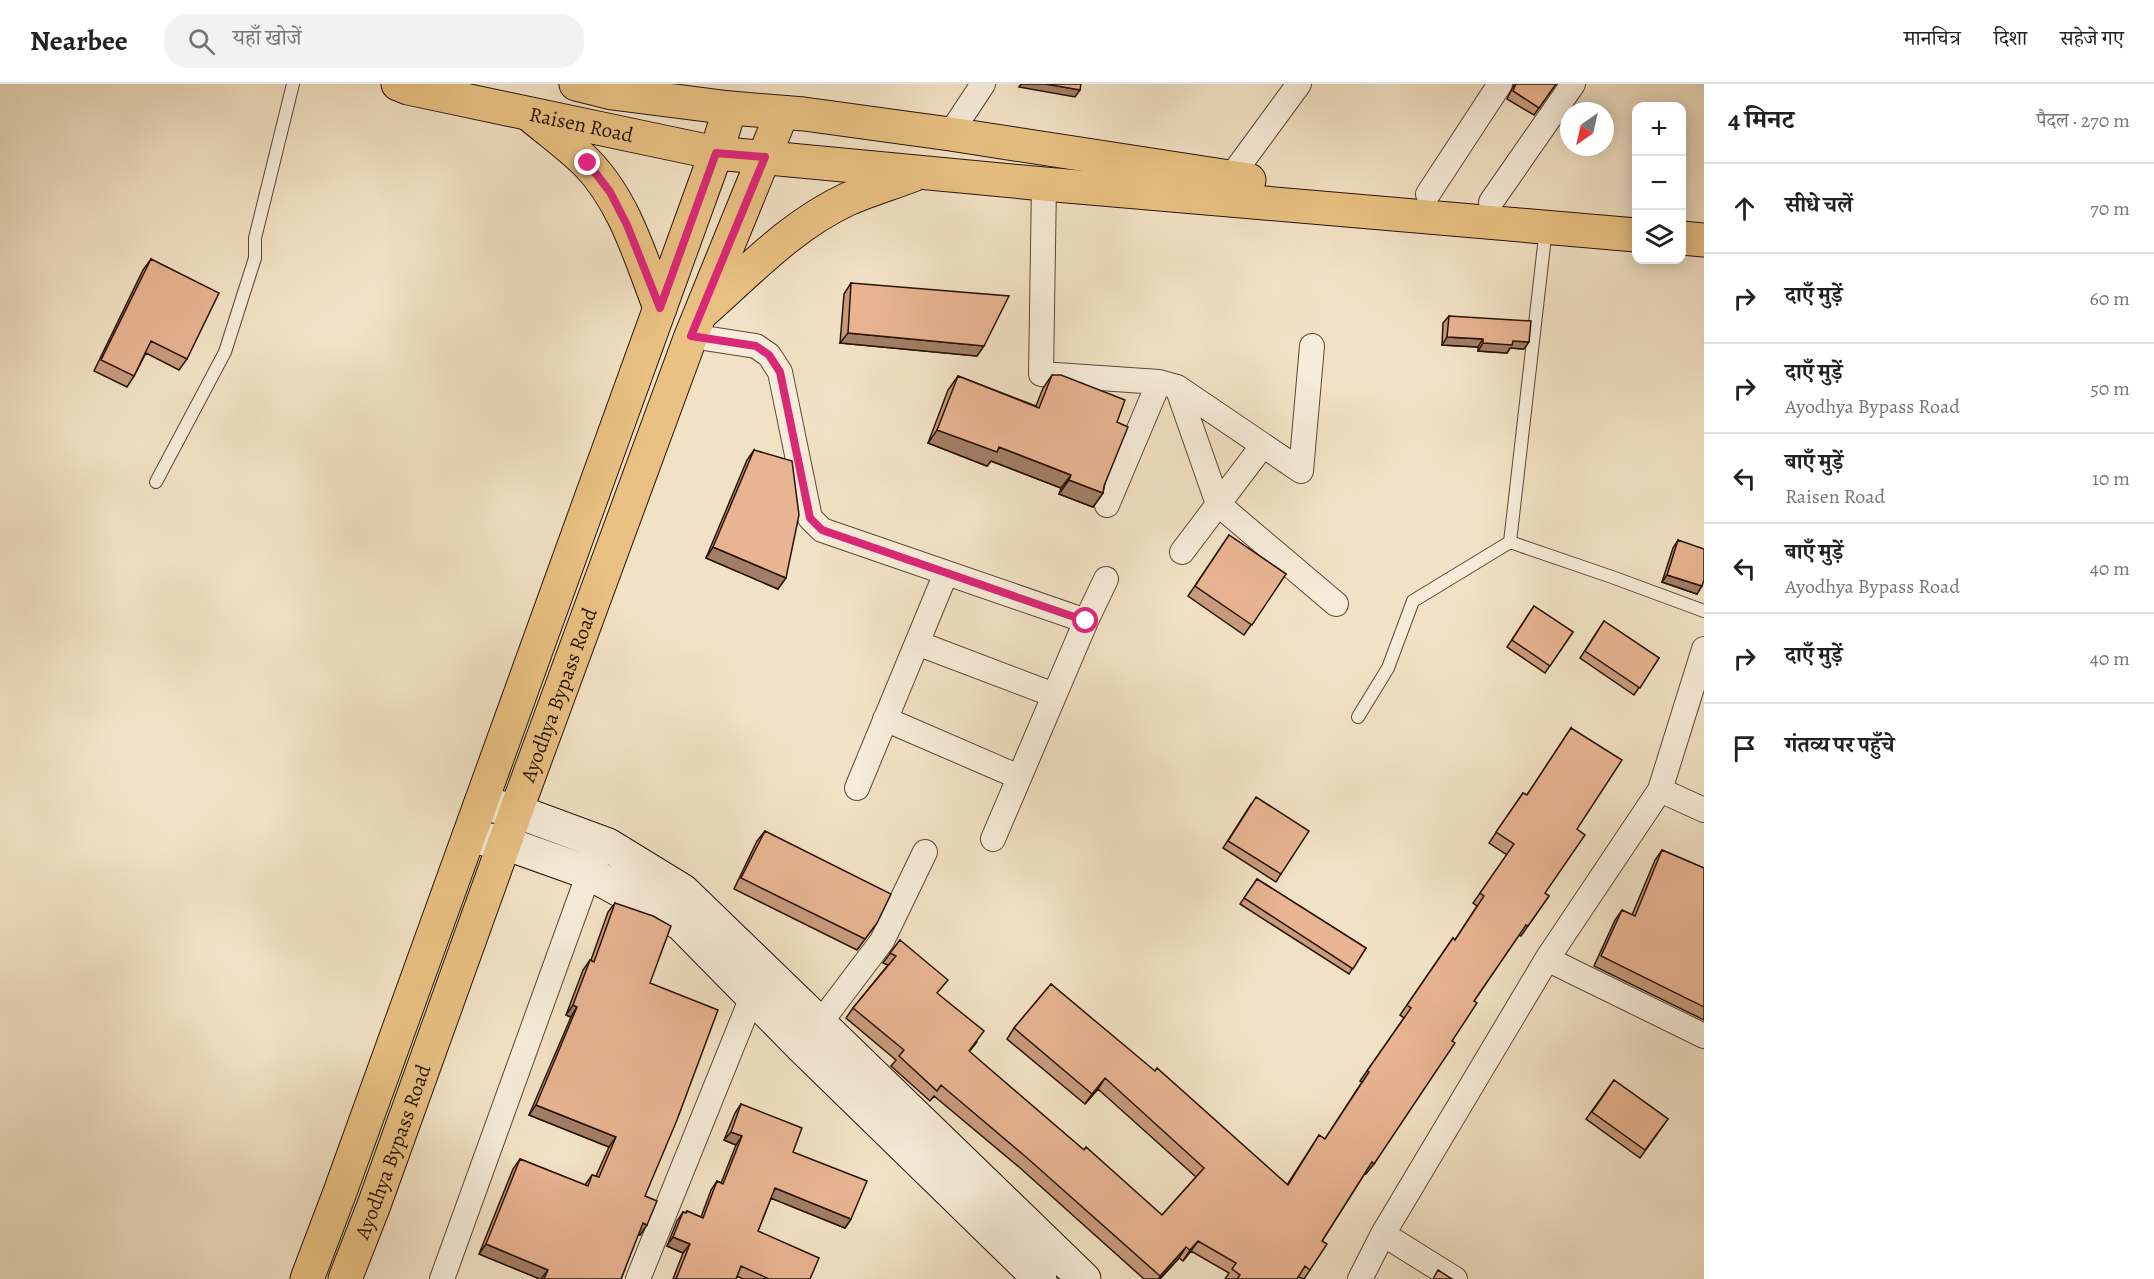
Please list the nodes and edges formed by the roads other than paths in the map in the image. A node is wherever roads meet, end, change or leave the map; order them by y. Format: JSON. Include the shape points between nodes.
{"nodes":[{"id":1,"x":293,"y":84,"type":"edge"},
{"id":2,"x":398,"y":84,"type":"edge"},
{"id":3,"x":576,"y":84,"type":"edge"},
{"id":4,"x":983,"y":84,"type":"edge"},
{"id":5,"x":1299,"y":84,"type":"edge"},
{"id":6,"x":1500,"y":84,"type":"edge"},
{"id":7,"x":1573,"y":84,"type":"edge"},
{"id":8,"x":730,"y":108,"type":"junction"},
{"id":9,"x":528,"y":113,"type":"junction"},
{"id":10,"x":782,"y":113,"type":"junction"},
{"id":11,"x":950,"y":134,"type":"junction"},
{"id":12,"x":716,"y":153,"type":"junction"},
{"id":13,"x":765,"y":157,"type":"junction"},
{"id":14,"x":921,"y":172,"type":"junction"},
{"id":15,"x":1230,"y":178,"type":"junction"},
{"id":16,"x":1044,"y":184,"type":"junction"},
{"id":17,"x":1428,"y":194,"type":"junction"},
{"id":18,"x":1491,"y":202,"type":"junction"},
{"id":19,"x":1632,"y":214,"type":"edge"},
{"id":20,"x":1686,"y":217,"type":"edge"},
{"id":21,"x":1704,"y":219,"type":"edge"},
{"id":22,"x":1546,"y":227,"type":"junction"},
{"id":23,"x":1632,"y":235,"type":"edge"},
{"id":24,"x":1686,"y":238,"type":"edge"},
{"id":25,"x":1704,"y":240,"type":"edge"},
{"id":26,"x":660,"y":308,"type":"junction"},
{"id":27,"x":695,"y":326,"type":"junction"},
{"id":28,"x":1312,"y":346,"type":"dead end"},
{"id":29,"x":1168,"y":385,"type":"junction"},
{"id":30,"x":1263,"y":445,"type":"junction"},
{"id":31,"x":156,"y":482,"type":"dead end"},
{"id":32,"x":1218,"y":504,"type":"junction"},
{"id":33,"x":1107,"y":505,"type":"edge"},
{"id":34,"x":1510,"y":542,"type":"junction"},
{"id":35,"x":1182,"y":552,"type":"dead end"},
{"id":36,"x":946,"y":573,"type":"junction"},
{"id":37,"x":1106,"y":579,"type":"dead end"},
{"id":38,"x":1336,"y":604,"type":"dead end"},
{"id":39,"x":1704,"y":611,"type":"edge"},
{"id":40,"x":1086,"y":621,"type":"junction"},
{"id":41,"x":917,"y":643,"type":"junction"},
{"id":42,"x":1704,"y":649,"type":"edge"},
{"id":43,"x":1054,"y":695,"type":"junction"},
{"id":44,"x":1358,"y":717,"type":"dead end"},
{"id":45,"x":885,"y":719,"type":"junction"},
{"id":46,"x":1019,"y":777,"type":"junction"},
{"id":47,"x":857,"y":788,"type":"dead end"},
{"id":48,"x":1660,"y":790,"type":"junction"},
{"id":49,"x":481,"y":803,"type":"junction"},
{"id":50,"x":1704,"y":810,"type":"edge"},
{"id":51,"x":516,"y":811,"type":"junction"},
{"id":52,"x":469,"y":836,"type":"junction"},
{"id":53,"x":993,"y":838,"type":"dead end"},
{"id":54,"x":505,"y":843,"type":"junction"},
{"id":55,"x":608,"y":845,"type":"junction"},
{"id":56,"x":925,"y":852,"type":"dead end"},
{"id":57,"x":589,"y":873,"type":"junction"},
{"id":58,"x":1547,"y":959,"type":"junction"},
{"id":59,"x":760,"y":985,"type":"junction"},
{"id":60,"x":811,"y":1035,"type":"junction"},
{"id":61,"x":1704,"y":1036,"type":"edge"},
{"id":62,"x":1383,"y":1234,"type":"junction"},
{"id":63,"x":307,"y":1279,"type":"edge"},
{"id":64,"x":345,"y":1279,"type":"edge"},
{"id":65,"x":442,"y":1279,"type":"edge"},
{"id":66,"x":638,"y":1279,"type":"edge"},
{"id":67,"x":1040,"y":1279,"type":"edge"},
{"id":68,"x":1084,"y":1279,"type":"edge"},
{"id":69,"x":1360,"y":1279,"type":"edge"},
{"id":70,"x":1455,"y":1279,"type":"edge"}],
"edges":[{"from":1,"to":31,"type":"lane","via":[[255,238],[255,258],[225,352]]},
{"from":2,"to":9,"type":"main road","name":"Raisen Road"},
{"from":3,"to":8,"type":"main road","name":"Raisen Road","via":[[612,93]]},
{"from":4,"to":11,"type":"street"},
{"from":5,"to":15,"type":"street"},
{"from":6,"to":17,"type":"street"},
{"from":7,"to":18,"type":"street"},
{"from":8,"to":10,"type":"main road","name":"Raisen Road"},
{"from":8,"to":12,"type":"main road","name":"Ayodhya Bypass Road"},
{"from":9,"to":12,"type":"main road","name":"Raisen Road"},
{"from":9,"to":26,"type":"main road","via":[[588,163],[610,192]]},
{"from":10,"to":11,"type":"main road","name":"Raisen Road"},
{"from":10,"to":13,"type":"main road","name":"Ayodhya Bypass Road"},
{"from":11,"to":15,"type":"main road","name":"Raisen Road"},
{"from":12,"to":13,"type":"main road","name":"Raisen Road"},
{"from":12,"to":26,"type":"main road","name":"Ayodhya Bypass Road"},
{"from":13,"to":14,"type":"main road","name":"Raisen Road"},
{"from":13,"to":27,"type":"main road","name":"Ayodhya Bypass Road"},
{"from":14,"to":16,"type":"main road","name":"Raisen Road"},
{"from":14,"to":27,"type":"main road","via":[[849,199],[803,226],[766,253]]},
{"from":15,"to":17,"type":"main road","name":"Raisen Road"},
{"from":16,"to":22,"type":"main road","name":"Raisen Road"},
{"from":16,"to":29,"type":"street","via":[[1041,374]]},
{"from":17,"to":18,"type":"main road","name":"Raisen Road"},
{"from":18,"to":19,"type":"main road","name":"Raisen Road"},
{"from":20,"to":21,"type":"main road"},
{"from":22,"to":23,"type":"main road","name":"Raisen Road"},
{"from":22,"to":34,"type":"lane"},
{"from":24,"to":25,"type":"main road"},
{"from":26,"to":49,"type":"main road","name":"Ayodhya Bypass Road"},
{"from":27,"to":36,"type":"street","via":[[756,346],[769,355],[780,372],[810,518],[822,530]]},
{"from":27,"to":51,"type":"main road","name":"Ayodhya Bypass Road"},
{"from":28,"to":30,"type":"street","via":[[1301,471]]},
{"from":29,"to":30,"type":"street"},
{"from":29,"to":32,"type":"street"},
{"from":29,"to":33,"type":"street"},
{"from":30,"to":32,"type":"street"},
{"from":32,"to":35,"type":"street"},
{"from":32,"to":38,"type":"street"},
{"from":34,"to":39,"type":"lane"},
{"from":34,"to":44,"type":"lane","via":[[1413,601],[1388,668]]},
{"from":36,"to":40,"type":"street"},
{"from":36,"to":41,"type":"street"},
{"from":37,"to":40,"type":"street"},
{"from":40,"to":43,"type":"street"},
{"from":41,"to":43,"type":"street"},
{"from":41,"to":45,"type":"street"},
{"from":42,"to":48,"type":"street"},
{"from":43,"to":46,"type":"street"},
{"from":45,"to":46,"type":"street"},
{"from":45,"to":47,"type":"street"},
{"from":46,"to":53,"type":"street"},
{"from":48,"to":50,"type":"street"},
{"from":48,"to":58,"type":"street"},
{"from":49,"to":51,"type":"street"},
{"from":49,"to":52,"type":"main road","name":"Ayodhya Bypass Road"},
{"from":51,"to":54,"type":"main road","name":"Ayodhya Bypass Road"},
{"from":51,"to":55,"type":"street"},
{"from":52,"to":54,"type":"street"},
{"from":52,"to":63,"type":"main road","name":"Ayodhya Bypass Road"},
{"from":54,"to":57,"type":"street"},
{"from":54,"to":64,"type":"main road","name":"Ayodhya Bypass Road"},
{"from":55,"to":57,"type":"street"},
{"from":55,"to":59,"type":"street","via":[[683,891]]},
{"from":56,"to":60,"type":"street","via":[[882,941]]},
{"from":57,"to":59,"type":"street","via":[[681,924]]},
{"from":57,"to":65,"type":"street"},
{"from":58,"to":61,"type":"street"},
{"from":58,"to":62,"type":"street"},
{"from":59,"to":60,"type":"street"},
{"from":59,"to":66,"type":"street"},
{"from":60,"to":67,"type":"street"},
{"from":60,"to":68,"type":"street"},
{"from":62,"to":69,"type":"street"},
{"from":62,"to":70,"type":"street"}]}
